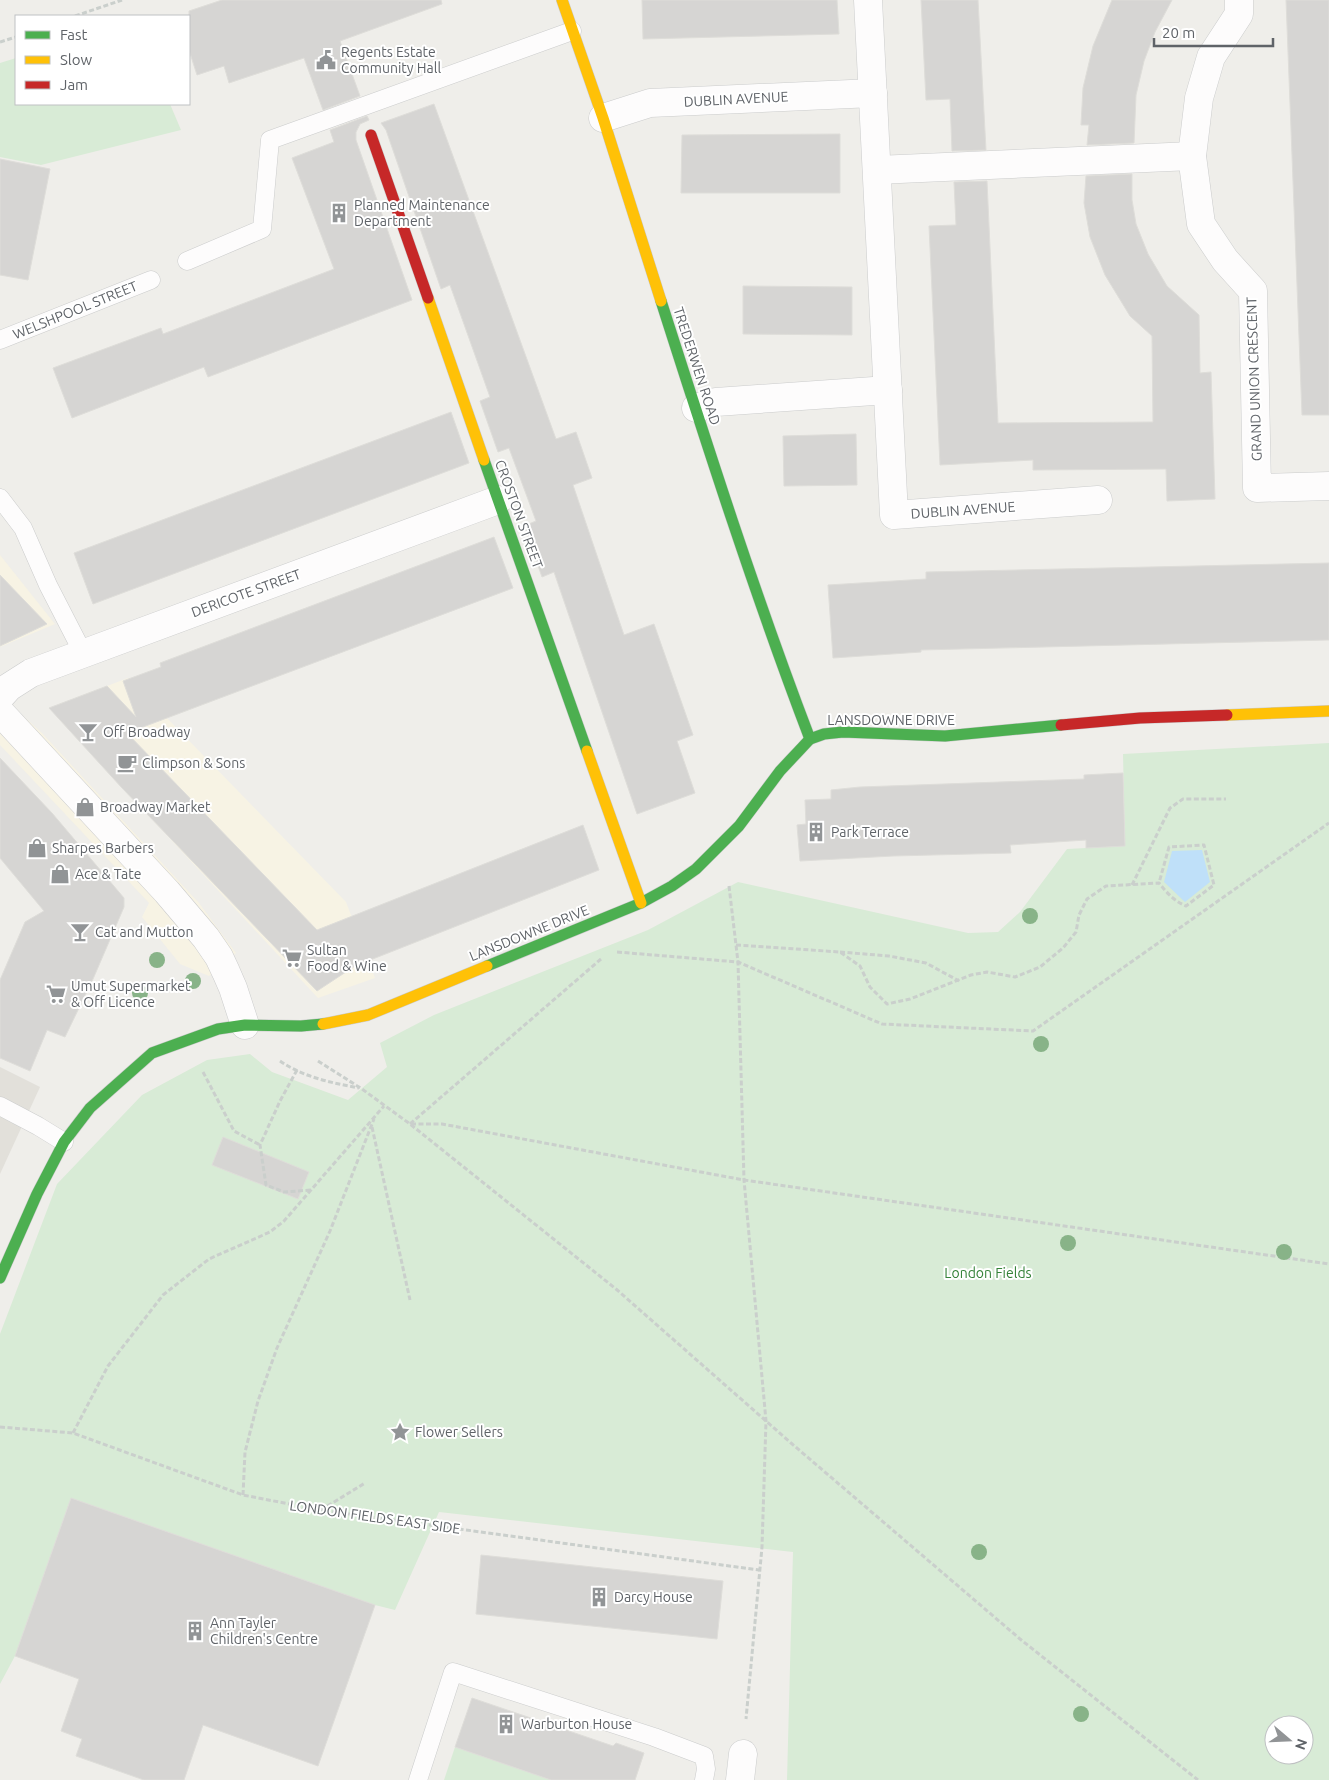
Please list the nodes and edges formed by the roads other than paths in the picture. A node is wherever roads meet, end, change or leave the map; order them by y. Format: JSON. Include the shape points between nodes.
{"nodes":[{"id":1,"x":562,"y":0,"type":"edge"},
{"id":2,"x":868,"y":0,"type":"edge"},
{"id":3,"x":1238,"y":0,"type":"edge"},
{"id":4,"x":572,"y":31,"type":"junction"},
{"id":5,"x":873,"y":93,"type":"junction"},
{"id":6,"x":603,"y":118,"type":"junction"},
{"id":7,"x":371,"y":135,"type":"dead end"},
{"id":8,"x":1192,"y":156,"type":"junction"},
{"id":9,"x":877,"y":170,"type":"junction"},
{"id":10,"x":187,"y":261,"type":"dead end"},
{"id":11,"x":151,"y":280,"type":"dead end"},
{"id":12,"x":0,"y":340,"type":"edge"},
{"id":13,"x":888,"y":390,"type":"junction"},
{"id":14,"x":696,"y":408,"type":"junction"},
{"id":15,"x":1329,"y":486,"type":"edge"},
{"id":16,"x":0,"y":498,"type":"edge"},
{"id":17,"x":498,"y":500,"type":"junction"},
{"id":18,"x":1098,"y":500,"type":"dead end"},
{"id":19,"x":83,"y":654,"type":"junction"},
{"id":20,"x":0,"y":696,"type":"edge"},
{"id":21,"x":1329,"y":711,"type":"edge"},
{"id":22,"x":0,"y":712,"type":"edge"},
{"id":23,"x":810,"y":739,"type":"junction"},
{"id":24,"x":642,"y":903,"type":"junction"},
{"id":25,"x":244,"y":1025,"type":"junction"},
{"id":26,"x":0,"y":1106,"type":"edge"},
{"id":27,"x":64,"y":1142,"type":"junction"},
{"id":28,"x":0,"y":1278,"type":"edge"},
{"id":29,"x":418,"y":1780,"type":"edge"},
{"id":30,"x":704,"y":1780,"type":"edge"}],
"edges":[{"from":1,"to":4,"type":"street","name":"TREDERWEN ROAD"},
{"from":2,"to":5,"type":"street","name":"DUBLIN AVENUE"},
{"from":3,"to":8,"type":"street","name":"GRAND UNION CRESCENT","via":[[1239,14],[1211,57],[1199,98]]},
{"from":4,"to":6,"type":"street","name":"TREDERWEN ROAD"},
{"from":4,"to":10,"type":"lane","via":[[270,140],[262,229]]},
{"from":5,"to":6,"type":"street","name":"DUBLIN AVENUE","via":[[650,103]]},
{"from":5,"to":9,"type":"street","name":"DUBLIN AVENUE"},
{"from":6,"to":14,"type":"street","name":"TREDERWEN ROAD"},
{"from":7,"to":17,"type":"street","name":"CROSTON STREET"},
{"from":8,"to":9,"type":"street"},
{"from":8,"to":15,"type":"street","name":"GRAND UNION CRESCENT","via":[[1201,224],[1225,260],[1253,291],[1257,488]]},
{"from":9,"to":13,"type":"street","name":"DUBLIN AVENUE"},
{"from":11,"to":12,"type":"lane","name":"WELSHPOOL STREET"},
{"from":13,"to":14,"type":"street","via":[[716,402]]},
{"from":13,"to":18,"type":"street","name":"DUBLIN AVENUE","via":[[894,515]]},
{"from":14,"to":23,"type":"street","name":"TREDERWEN ROAD"},
{"from":16,"to":19,"type":"lane","via":[[23,528]]},
{"from":17,"to":19,"type":"street","name":"DERICOTE STREET"},
{"from":17,"to":24,"type":"street","name":"CROSTON STREET"},
{"from":19,"to":20,"type":"street","name":"DERICOTE STREET","via":[[31,673]]},
{"from":21,"to":23,"type":"street","name":"LANSDOWNE DRIVE","via":[[1140,718],[945,736],[842,732]]},
{"from":22,"to":25,"type":"street","via":[[206,938],[219,956],[233,988]]},
{"from":23,"to":24,"type":"street","name":"LANSDOWNE DRIVE","via":[[780,771],[739,826],[696,869]]},
{"from":24,"to":25,"type":"street","name":"LANSDOWNE DRIVE","via":[[368,1015],[330,1024]]},
{"from":25,"to":27,"type":"street","name":"LANSDOWNE DRIVE","via":[[218,1029],[152,1053],[90,1108]]},
{"from":26,"to":27,"type":"lane"},
{"from":27,"to":28,"type":"street","name":"LANSDOWNE DRIVE"},
{"from":29,"to":30,"type":"lane","via":[[453,1672],[704,1756]]}]}
